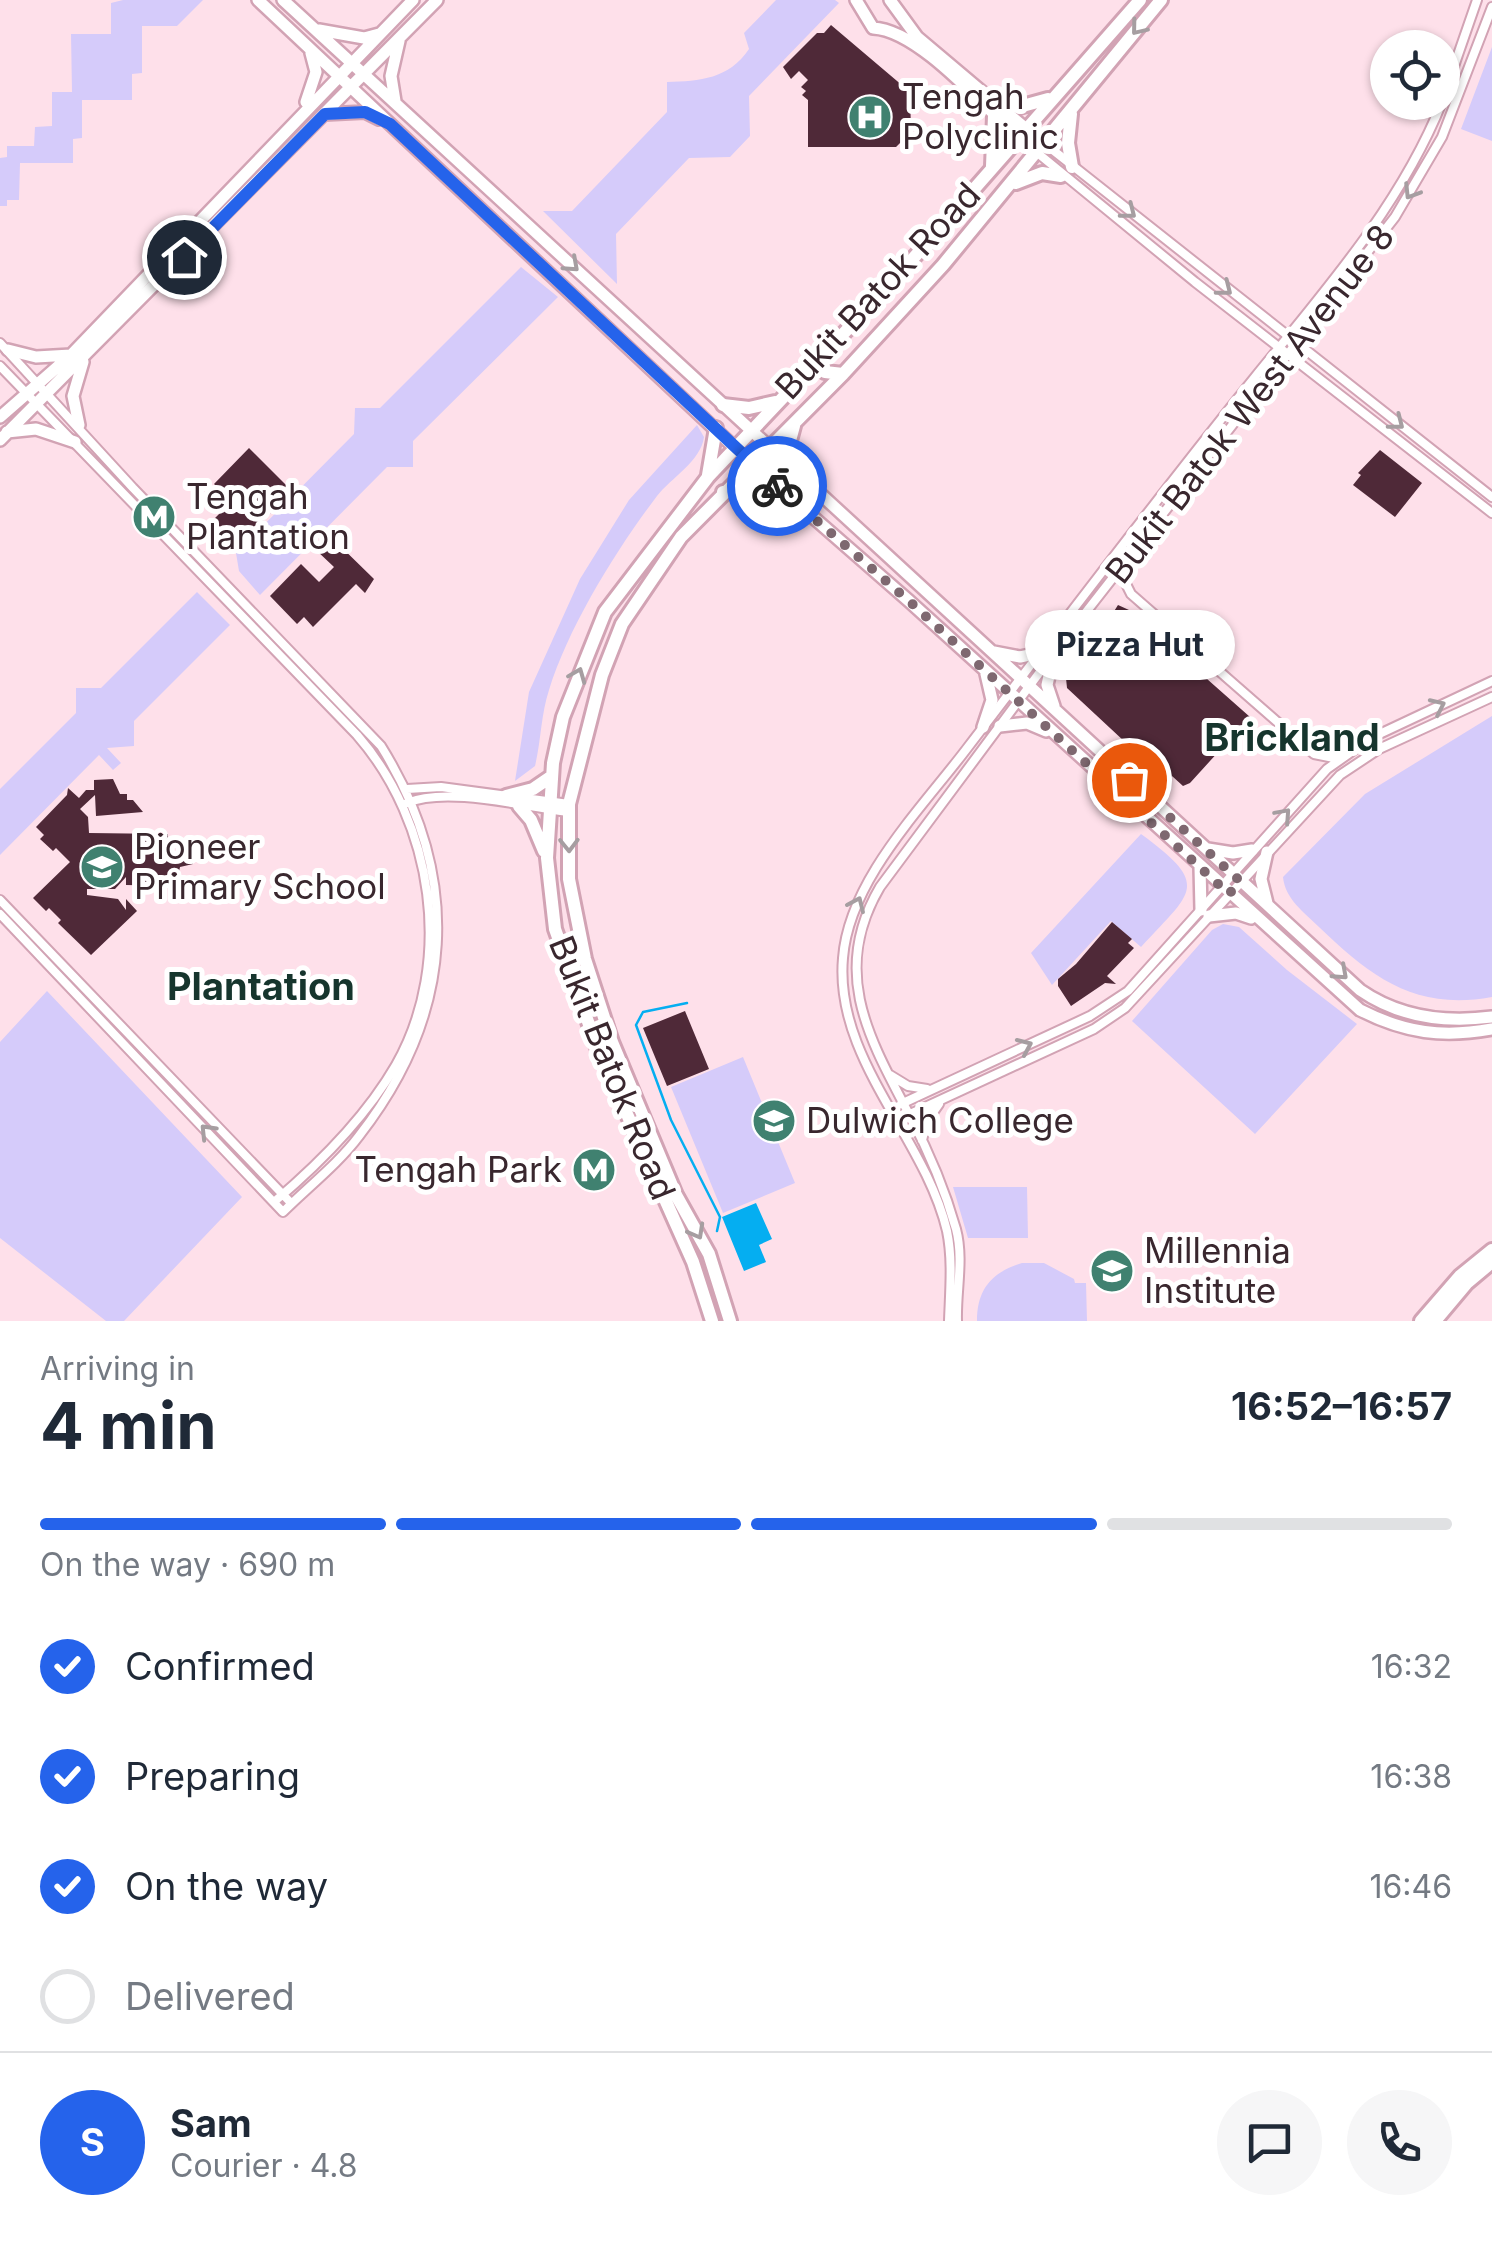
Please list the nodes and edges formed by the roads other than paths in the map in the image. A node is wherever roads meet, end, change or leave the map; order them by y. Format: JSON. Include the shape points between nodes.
{"nodes":[{"id":1,"x":258,"y":0,"type":"edge"},
{"id":2,"x":283,"y":0,"type":"edge"},
{"id":3,"x":413,"y":0,"type":"edge"},
{"id":4,"x":437,"y":0,"type":"edge"},
{"id":5,"x":856,"y":0,"type":"edge"},
{"id":6,"x":890,"y":0,"type":"edge"},
{"id":7,"x":1140,"y":0,"type":"edge"},
{"id":8,"x":1161,"y":0,"type":"edge"},
{"id":9,"x":1477,"y":0,"type":"edge"},
{"id":10,"x":1492,"y":7,"type":"edge"},
{"id":11,"x":897,"y":13,"type":"junction"},
{"id":12,"x":886,"y":28,"type":"junction"},
{"id":13,"x":314,"y":30,"type":"junction"},
{"id":14,"x":380,"y":33,"type":"junction"},
{"id":15,"x":400,"y":36,"type":"junction"},
{"id":16,"x":311,"y":50,"type":"junction"},
{"id":17,"x":1460,"y":50,"type":"edge"},
{"id":18,"x":350,"y":63,"type":"junction"},
{"id":19,"x":363,"y":74,"type":"junction"},
{"id":20,"x":337,"y":75,"type":"junction"},
{"id":21,"x":350,"y":87,"type":"junction"},
{"id":22,"x":1054,"y":97,"type":"junction"},
{"id":23,"x":397,"y":105,"type":"junction"},
{"id":24,"x":996,"y":110,"type":"junction"},
{"id":25,"x":303,"y":111,"type":"junction"},
{"id":26,"x":1071,"y":111,"type":"junction"},
{"id":27,"x":325,"y":114,"type":"junction"},
{"id":28,"x":1434,"y":120,"type":"edge"},
{"id":29,"x":390,"y":124,"type":"junction"},
{"id":30,"x":1022,"y":133,"type":"junction"},
{"id":31,"x":1040,"y":149,"type":"junction"},
{"id":32,"x":1420,"y":149,"type":"junction"},
{"id":33,"x":1432,"y":155,"type":"junction"},
{"id":34,"x":991,"y":168,"type":"junction"},
{"id":35,"x":1066,"y":171,"type":"junction"},
{"id":36,"x":1009,"y":186,"type":"junction"},
{"id":37,"x":896,"y":278,"type":"junction"},
{"id":38,"x":915,"y":296,"type":"junction"},
{"id":39,"x":1292,"y":341,"type":"junction"},
{"id":40,"x":4,"y":347,"type":"edge"},
{"id":41,"x":1280,"y":348,"type":"junction"},
{"id":42,"x":71,"y":354,"type":"junction"},
{"id":43,"x":821,"y":355,"type":"junction"},
{"id":44,"x":1288,"y":355,"type":"junction"},
{"id":45,"x":85,"y":358,"type":"junction"},
{"id":46,"x":0,"y":366,"type":"edge"},
{"id":47,"x":843,"y":374,"type":"junction"},
{"id":48,"x":43,"y":388,"type":"junction"},
{"id":49,"x":27,"y":394,"type":"junction"},
{"id":50,"x":775,"y":402,"type":"junction"},
{"id":51,"x":38,"y":403,"type":"junction"},
{"id":52,"x":723,"y":405,"type":"junction"},
{"id":53,"x":800,"y":415,"type":"junction"},
{"id":54,"x":0,"y":418,"type":"edge"},
{"id":55,"x":79,"y":425,"type":"junction"},
{"id":56,"x":716,"y":428,"type":"junction"},
{"id":57,"x":751,"y":431,"type":"junction"},
{"id":58,"x":4,"y":436,"type":"edge"},
{"id":59,"x":75,"y":442,"type":"junction"},
{"id":60,"x":768,"y":446,"type":"junction"},
{"id":61,"x":735,"y":448,"type":"junction"},
{"id":62,"x":751,"y":463,"type":"junction"},
{"id":63,"x":793,"y":468,"type":"junction"},
{"id":64,"x":708,"y":477,"type":"junction"},
{"id":65,"x":723,"y":492,"type":"junction"},
{"id":66,"x":785,"y":493,"type":"junction"},
{"id":67,"x":1492,"y":498,"type":"edge"},
{"id":68,"x":1492,"y":513,"type":"edge"},
{"id":69,"x":1124,"y":566,"type":"junction"},
{"id":70,"x":1106,"y":589,"type":"junction"},
{"id":71,"x":1131,"y":594,"type":"junction"},
{"id":72,"x":990,"y":651,"type":"junction"},
{"id":73,"x":1039,"y":653,"type":"junction"},
{"id":74,"x":1054,"y":653,"type":"junction"},
{"id":75,"x":983,"y":668,"type":"junction"},
{"id":76,"x":1492,"y":681,"type":"edge"},
{"id":77,"x":1024,"y":682,"type":"junction"},
{"id":78,"x":336,"y":696,"type":"junction"},
{"id":79,"x":1014,"y":696,"type":"junction"},
{"id":80,"x":1492,"y":697,"type":"edge"},
{"id":81,"x":329,"y":704,"type":"junction"},
{"id":82,"x":1055,"y":710,"type":"junction"},
{"id":83,"x":1000,"y":726,"type":"junction"},
{"id":84,"x":983,"y":727,"type":"junction"},
{"id":85,"x":1060,"y":736,"type":"junction"},
{"id":86,"x":1314,"y":754,"type":"junction"},
{"id":87,"x":1339,"y":759,"type":"junction"},
{"id":88,"x":552,"y":776,"type":"junction"},
{"id":89,"x":1316,"y":780,"type":"junction"},
{"id":90,"x":403,"y":791,"type":"junction"},
{"id":91,"x":506,"y":796,"type":"junction"},
{"id":92,"x":408,"y":802,"type":"junction"},
{"id":93,"x":520,"y":806,"type":"junction"},
{"id":94,"x":549,"y":806,"type":"junction"},
{"id":95,"x":569,"y":808,"type":"junction"},
{"id":96,"x":1204,"y":848,"type":"junction"},
{"id":97,"x":1252,"y":850,"type":"junction"},
{"id":98,"x":1266,"y":852,"type":"junction"},
{"id":99,"x":546,"y":858,"type":"junction"},
{"id":100,"x":1200,"y":867,"type":"junction"},
{"id":101,"x":1236,"y":877,"type":"junction"},
{"id":102,"x":1225,"y":889,"type":"junction"},
{"id":103,"x":0,"y":900,"type":"edge"},
{"id":104,"x":1269,"y":907,"type":"junction"},
{"id":105,"x":1205,"y":913,"type":"junction"},
{"id":106,"x":0,"y":914,"type":"edge"},
{"id":107,"x":1260,"y":921,"type":"junction"},
{"id":108,"x":1492,"y":1017,"type":"edge"},
{"id":109,"x":1492,"y":1029,"type":"edge"},
{"id":110,"x":889,"y":1074,"type":"junction"},
{"id":111,"x":937,"y":1087,"type":"junction"},
{"id":112,"x":950,"y":1096,"type":"junction"},
{"id":113,"x":903,"y":1103,"type":"junction"},
{"id":114,"x":892,"y":1108,"type":"junction"},
{"id":115,"x":910,"y":1114,"type":"junction"},
{"id":116,"x":898,"y":1120,"type":"junction"},
{"id":117,"x":922,"y":1140,"type":"junction"},
{"id":118,"x":284,"y":1194,"type":"junction"},
{"id":119,"x":274,"y":1202,"type":"junction"},
{"id":120,"x":292,"y":1204,"type":"junction"},
{"id":121,"x":1492,"y":1250,"type":"edge"},
{"id":122,"x":1492,"y":1262,"type":"edge"},
{"id":123,"x":712,"y":1321,"type":"edge"},
{"id":124,"x":730,"y":1321,"type":"edge"},
{"id":125,"x":949,"y":1321,"type":"edge"},
{"id":126,"x":957,"y":1321,"type":"edge"},
{"id":127,"x":1420,"y":1321,"type":"edge"},
{"id":128,"x":1435,"y":1321,"type":"edge"}],
"edges":[{"from":1,"to":16,"type":"street"},
{"from":2,"to":13,"type":"street"},
{"from":3,"to":14,"type":"street"},
{"from":4,"to":15,"type":"street"},
{"from":5,"to":12,"type":"street","via":[[873,28]]},
{"from":6,"to":11,"type":"street"},
{"from":7,"to":22,"type":"main road","name":"Bukit Batok Road"},
{"from":8,"to":26,"type":"main road","name":"Bukit Batok Road","one_way":true},
{"from":9,"to":17,"type":"street","name":"Bukit Batok West Avenue 8"},
{"from":10,"to":33,"type":"street","name":"Bukit Batok West Avenue 8"},
{"from":11,"to":12,"type":"street"},
{"from":11,"to":24,"type":"street"},
{"from":12,"to":24,"type":"street"},
{"from":13,"to":14,"type":"street","via":[[364,38]]},
{"from":13,"to":18,"type":"street"},
{"from":14,"to":18,"type":"street"},
{"from":15,"to":19,"type":"street"},
{"from":15,"to":23,"type":"street","via":[[391,76]]},
{"from":16,"to":20,"type":"street"},
{"from":16,"to":25,"type":"street","via":[[316,72]]},
{"from":18,"to":19,"type":"street"},
{"from":18,"to":20,"type":"street"},
{"from":19,"to":21,"type":"street"},
{"from":19,"to":23,"type":"street"},
{"from":20,"to":21,"type":"street"},
{"from":20,"to":25,"type":"street"},
{"from":21,"to":27,"type":"street"},
{"from":21,"to":29,"type":"street"},
{"from":22,"to":24,"type":"main road"},
{"from":22,"to":30,"type":"main road","name":"Bukit Batok Road"},
{"from":23,"to":52,"type":"street","one_way":true},
{"from":24,"to":30,"type":"street"},
{"from":24,"to":34,"type":"main road"},
{"from":25,"to":42,"type":"street"},
{"from":26,"to":31,"type":"main road","name":"Bukit Batok Road"},
{"from":26,"to":35,"type":"main road"},
{"from":27,"to":29,"type":"street","via":[[365,112]]},
{"from":27,"to":45,"type":"street"},
{"from":28,"to":32,"type":"street","name":"Bukit Batok West Avenue 8"},
{"from":29,"to":56,"type":"street"},
{"from":30,"to":31,"type":"street"},
{"from":30,"to":34,"type":"main road","name":"Bukit Batok Road"},
{"from":31,"to":35,"type":"street"},
{"from":31,"to":36,"type":"main road","name":"Bukit Batok Road"},
{"from":32,"to":33,"type":"street","via":[[1429,147]]},
{"from":32,"to":39,"type":"street","name":"Bukit Batok West Avenue 8"},
{"from":33,"to":39,"type":"street","name":"Bukit Batok West Avenue 8","one_way":true,"via":[[1395,217]]},
{"from":34,"to":37,"type":"main road","name":"Bukit Batok Road"},
{"from":35,"to":36,"type":"main road"},
{"from":35,"to":39,"type":"street","one_way":true},
{"from":35,"to":41,"type":"street"},
{"from":36,"to":38,"type":"main road","name":"Bukit Batok Road"},
{"from":37,"to":38,"type":"main road","via":[[910,282]]},
{"from":37,"to":43,"type":"main road","name":"Bukit Batok Road"},
{"from":38,"to":47,"type":"main road","name":"Bukit Batok Road"},
{"from":39,"to":41,"type":"street","name":"Bukit Batok West Avenue 8"},
{"from":39,"to":44,"type":"street","name":"Bukit Batok West Avenue 8"},
{"from":39,"to":67,"type":"street","one_way":true},
{"from":40,"to":42,"type":"street","via":[[36,357]]},
{"from":40,"to":48,"type":"street"},
{"from":41,"to":44,"type":"street"},
{"from":41,"to":73,"type":"street","name":"Bukit Batok West Avenue 8"},
{"from":42,"to":48,"type":"street"},
{"from":43,"to":47,"type":"main road","via":[[825,372]]},
{"from":43,"to":50,"type":"main road","name":"Bukit Batok Road"},
{"from":44,"to":68,"type":"street"},
{"from":44,"to":69,"type":"street","name":"Bukit Batok West Avenue 8"},
{"from":45,"to":48,"type":"street"},
{"from":45,"to":55,"type":"street","via":[[73,396]]},
{"from":46,"to":49,"type":"street"},
{"from":47,"to":53,"type":"main road","name":"Bukit Batok Road"},
{"from":48,"to":49,"type":"street"},
{"from":48,"to":51,"type":"street"},
{"from":48,"to":55,"type":"street"},
{"from":49,"to":51,"type":"street"},
{"from":49,"to":54,"type":"street"},
{"from":50,"to":52,"type":"main road"},
{"from":50,"to":57,"type":"main road","name":"Bukit Batok Road"},
{"from":51,"to":58,"type":"street"},
{"from":51,"to":59,"type":"street"},
{"from":52,"to":57,"type":"street"},
{"from":53,"to":60,"type":"main road","name":"Bukit Batok Road"},
{"from":53,"to":63,"type":"main road","via":[[789,440]]},
{"from":55,"to":78,"type":"street"},
{"from":56,"to":61,"type":"street"},
{"from":56,"to":64,"type":"main road"},
{"from":57,"to":60,"type":"street"},
{"from":57,"to":61,"type":"main road","name":"Bukit Batok Road"},
{"from":58,"to":59,"type":"street","via":[[36,429]]},
{"from":59,"to":81,"type":"street"},
{"from":60,"to":62,"type":"main road","name":"Bukit Batok Road"},
{"from":60,"to":63,"type":"street"},
{"from":61,"to":62,"type":"street"},
{"from":61,"to":64,"type":"main road","name":"Bukit Batok Road"},
{"from":62,"to":65,"type":"main road","name":"Bukit Batok Road"},
{"from":62,"to":66,"type":"street"},
{"from":63,"to":72,"type":"street"},
{"from":88,"to":64,"type":"main road","name":"Bukit Batok Road","one_way":true,"via":[[563,717],[605,612]]},
{"from":65,"to":66,"type":"main road"},
{"from":65,"to":95,"type":"main road","name":"Bukit Batok Road","via":[[681,538],[622,624],[588,720]]},
{"from":66,"to":75,"type":"street"},
{"from":69,"to":70,"type":"street","name":"Bukit Batok West Avenue 8"},
{"from":69,"to":71,"type":"street"},
{"from":70,"to":71,"type":"street"},
{"from":70,"to":74,"type":"street","name":"Bukit Batok West Avenue 8"},
{"from":71,"to":86,"type":"street"},
{"from":72,"to":73,"type":"street"},
{"from":72,"to":77,"type":"street"},
{"from":73,"to":77,"type":"street","name":"Bukit Batok West Avenue 8"},
{"from":74,"to":77,"type":"street","name":"Bukit Batok West Avenue 8"},
{"from":74,"to":82,"type":"street","via":[[1047,685]]},
{"from":75,"to":79,"type":"street"},
{"from":75,"to":84,"type":"street","via":[[992,694]]},
{"from":87,"to":76,"type":"street","one_way":true},
{"from":77,"to":79,"type":"street","name":"Bukit Batok West Avenue 8"},
{"from":77,"to":82,"type":"street"},
{"from":78,"to":81,"type":"street"},
{"from":78,"to":90,"type":"street","via":[[382,746]]},
{"from":79,"to":83,"type":"street","name":"Bukit Batok West Avenue 8"},
{"from":79,"to":84,"type":"street","name":"Bukit Batok West Avenue 8"},
{"from":79,"to":85,"type":"street"},
{"from":80,"to":98,"type":"street","via":[[1362,758]]},
{"from":81,"to":90,"type":"street"},
{"from":82,"to":96,"type":"street"},
{"from":83,"to":85,"type":"street","via":[[1027,723]]},
{"from":83,"to":110,"type":"street","name":"Bukit Batok West Avenue 8","via":[[865,916],[856,981],[864,1020]]},
{"from":114,"to":84,"type":"street","name":"Bukit Batok West Avenue 8","one_way":true,"via":[[854,1038],[843,988],[846,935],[869,878]]},
{"from":85,"to":100,"type":"street"},
{"from":86,"to":87,"type":"street"},
{"from":86,"to":89,"type":"street"},
{"from":87,"to":89,"type":"street"},
{"from":88,"to":91,"type":"main road"},
{"from":88,"to":94,"type":"main road","name":"Bukit Batok Road"},
{"from":97,"to":89,"type":"street","one_way":true},
{"from":90,"to":91,"type":"street","via":[[441,787]]},
{"from":90,"to":92,"type":"street"},
{"from":91,"to":94,"type":"street"},
{"from":92,"to":93,"type":"street","via":[[446,797]]},
{"from":92,"to":118,"type":"street","via":[[429,918],[416,1014],[374,1099]]},
{"from":92,"to":120,"type":"street","via":[[429,853],[438,918],[426,1016],[405,1066],[357,1139]]},
{"from":93,"to":94,"type":"street"},
{"from":93,"to":99,"type":"main road"},
{"from":94,"to":95,"type":"street"},
{"from":94,"to":99,"type":"main road","name":"Bukit Batok Road"},
{"from":95,"to":124,"type":"main road","name":"Bukit Batok Road","one_way":true,"via":[[570,878],[585,959],[612,1042],[708,1254]]},
{"from":96,"to":97,"type":"street"},
{"from":96,"to":101,"type":"street"},
{"from":97,"to":101,"type":"street"},
{"from":98,"to":101,"type":"street"},
{"from":98,"to":104,"type":"street","via":[[1261,888]]},
{"from":99,"to":123,"type":"main road","name":"Bukit Batok Road","via":[[555,929],[570,976]]},
{"from":100,"to":102,"type":"street"},
{"from":100,"to":105,"type":"street"},
{"from":101,"to":102,"type":"street"},
{"from":101,"to":104,"type":"street"},
{"from":102,"to":105,"type":"street"},
{"from":102,"to":107,"type":"street"},
{"from":103,"to":118,"type":"street"},
{"from":104,"to":108,"type":"street","one_way":true,"via":[[1381,1002],[1434,1018]]},
{"from":105,"to":107,"type":"street"},
{"from":111,"to":105,"type":"street","one_way":true,"via":[[1090,1016],[1128,990]]},
{"from":105,"to":112,"type":"street","via":[[1125,1008]]},
{"from":119,"to":106,"type":"street","one_way":true},
{"from":107,"to":109,"type":"street","via":[[1373,1017],[1432,1035]]},
{"from":110,"to":111,"type":"street","via":[[915,1088]]},
{"from":110,"to":113,"type":"street","name":"Bukit Batok West Avenue 8"},
{"from":111,"to":113,"type":"street"},
{"from":112,"to":115,"type":"street"},
{"from":112,"to":117,"type":"street","via":[[931,1113]]},
{"from":113,"to":114,"type":"street"},
{"from":113,"to":115,"type":"street","name":"Bukit Batok West Avenue 8"},
{"from":114,"to":116,"type":"street","name":"Bukit Batok West Avenue 8"},
{"from":115,"to":116,"type":"street"},
{"from":115,"to":117,"type":"street","name":"Bukit Batok West Avenue 8"},
{"from":116,"to":125,"type":"street","name":"Bukit Batok West Avenue 8","via":[[947,1232]]},
{"from":117,"to":126,"type":"street","name":"Bukit Batok West Avenue 8","via":[[957,1235]]},
{"from":118,"to":119,"type":"street"},
{"from":118,"to":120,"type":"street"},
{"from":119,"to":120,"type":"street","via":[[283,1212]]},
{"from":121,"to":127,"type":"main road"},
{"from":122,"to":128,"type":"main road"}]}
